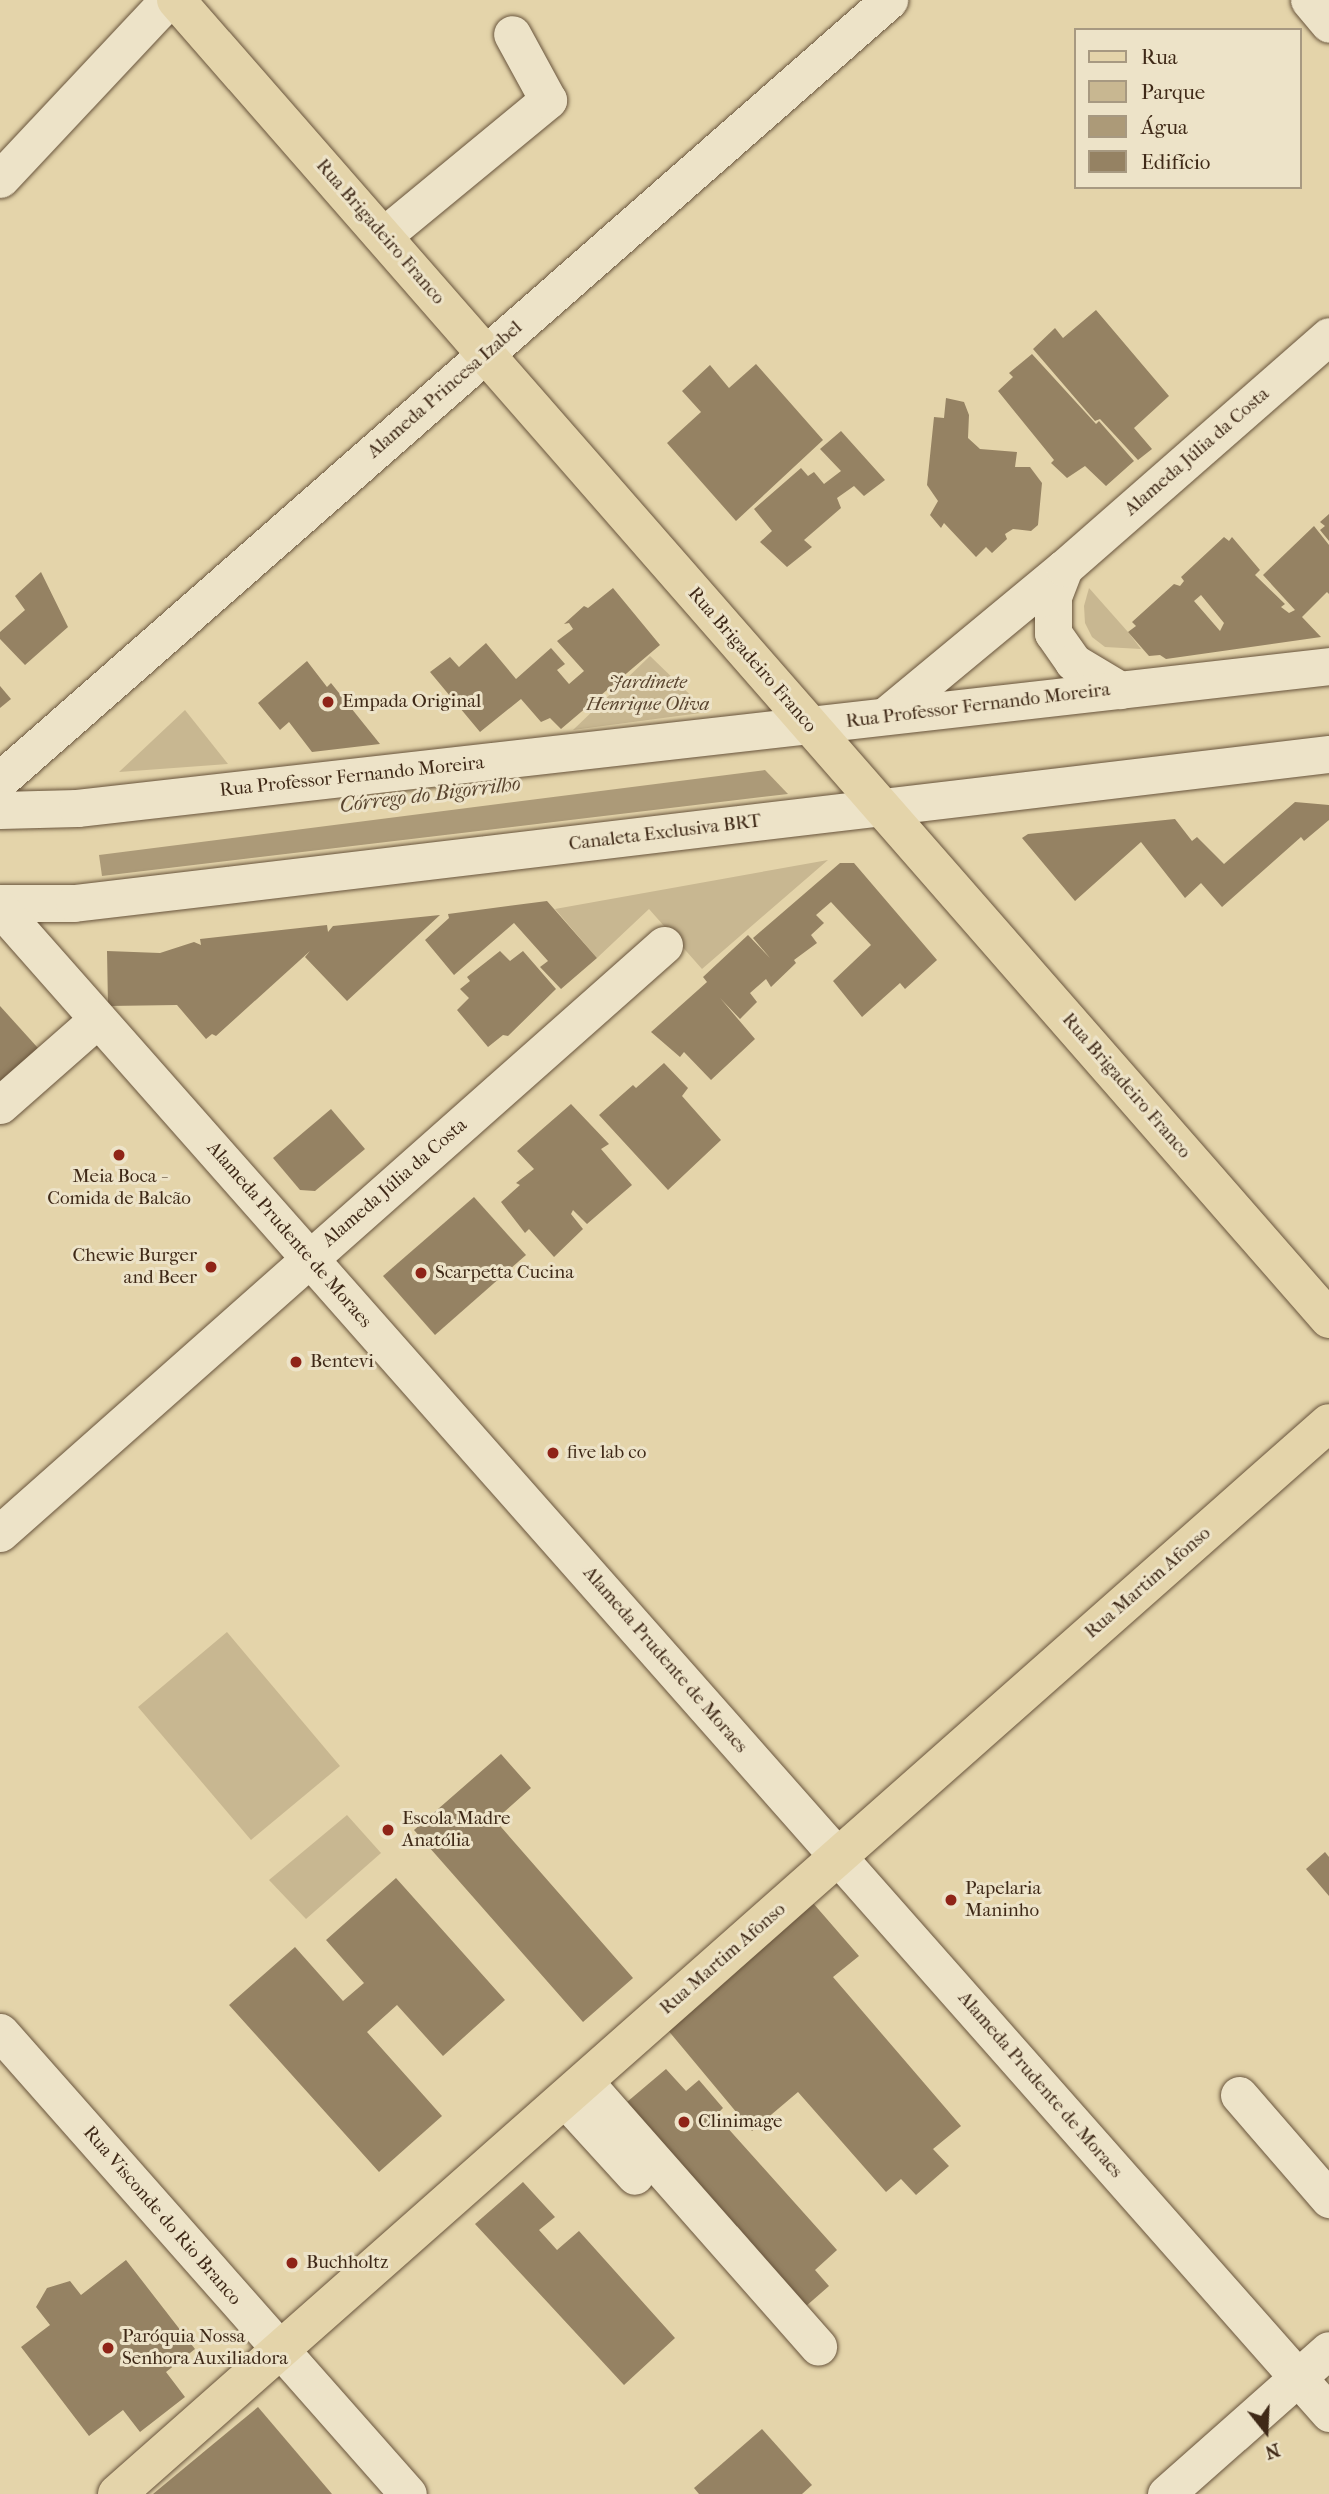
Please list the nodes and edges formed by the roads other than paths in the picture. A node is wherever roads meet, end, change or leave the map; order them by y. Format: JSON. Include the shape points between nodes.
{"nodes":[{"id":1,"x":168,"y":0,"type":"edge"},
{"id":2,"x":176,"y":0,"type":"edge"},
{"id":3,"x":889,"y":0,"type":"edge"},
{"id":4,"x":1308,"y":0,"type":"edge"},
{"id":5,"x":1329,"y":23,"type":"edge"},
{"id":6,"x":512,"y":34,"type":"dead end"},
{"id":7,"x":0,"y":178,"type":"edge"},
{"id":8,"x":383,"y":236,"type":"junction"},
{"id":9,"x":1329,"y":336,"type":"edge"},
{"id":10,"x":486,"y":354,"type":"junction"},
{"id":11,"x":1065,"y":568,"type":"junction"},
{"id":12,"x":1329,"y":666,"type":"edge"},
{"id":13,"x":1120,"y":690,"type":"junction"},
{"id":14,"x":885,"y":716,"type":"junction"},
{"id":15,"x":809,"y":726,"type":"junction"},
{"id":16,"x":1329,"y":754,"type":"edge"},
{"id":17,"x":0,"y":780,"type":"edge"},
{"id":18,"x":881,"y":806,"type":"junction"},
{"id":19,"x":0,"y":810,"type":"edge"},
{"id":20,"x":0,"y":905,"type":"edge"},
{"id":21,"x":664,"y":945,"type":"dead end"},
{"id":22,"x":98,"y":1019,"type":"junction"},
{"id":23,"x":0,"y":1105,"type":"edge"},
{"id":24,"x":310,"y":1258,"type":"junction"},
{"id":25,"x":1329,"y":1319,"type":"edge"},
{"id":26,"x":1329,"y":1423,"type":"edge"},
{"id":27,"x":0,"y":1533,"type":"edge"},
{"id":28,"x":838,"y":1857,"type":"junction"},
{"id":29,"x":0,"y":2032,"type":"edge"},
{"id":30,"x":574,"y":2090,"type":"junction"},
{"id":31,"x":1239,"y":2095,"type":"dead end"},
{"id":32,"x":635,"y":2176,"type":"dead end"},
{"id":33,"x":1329,"y":2199,"type":"edge"},
{"id":34,"x":818,"y":2346,"type":"dead end"},
{"id":35,"x":280,"y":2350,"type":"junction"},
{"id":36,"x":1329,"y":2350,"type":"edge"},
{"id":37,"x":1298,"y":2378,"type":"junction"},
{"id":38,"x":1329,"y":2413,"type":"edge"},
{"id":39,"x":117,"y":2494,"type":"edge"},
{"id":40,"x":408,"y":2494,"type":"edge"},
{"id":41,"x":1166,"y":2494,"type":"edge"}],
"edges":[{"from":1,"to":7,"type":"street"},
{"from":2,"to":8,"type":"main road","name":"Rua Brigadeiro Franco"},
{"from":3,"to":10,"type":"street","name":"Alameda Princesa Izabel"},
{"from":4,"to":5,"type":"street"},
{"from":6,"to":8,"type":"street","via":[[548,100]]},
{"from":8,"to":10,"type":"main road","name":"Rua Brigadeiro Franco"},
{"from":9,"to":11,"type":"street","name":"Alameda Júlia da Costa"},
{"from":10,"to":15,"type":"main road","name":"Rua Brigadeiro Franco"},
{"from":10,"to":17,"type":"street","name":"Alameda Princesa Izabel"},
{"from":11,"to":13,"type":"street","name":"Alameda Júlia da Costa","via":[[1053,597],[1053,633],[1073,662]]},
{"from":11,"to":14,"type":"street","name":"Alameda Júlia da Costa"},
{"from":12,"to":13,"type":"street","name":"Rua Professor Fernando Moreira"},
{"from":13,"to":14,"type":"street","name":"Rua Professor Fernando Moreira"},
{"from":14,"to":15,"type":"street","name":"Rua Professor Fernando Moreira"},
{"from":15,"to":18,"type":"main road","name":"Rua Brigadeiro Franco"},
{"from":15,"to":19,"type":"street","name":"Rua Professor Fernando Moreira","via":[[77,808]]},
{"from":16,"to":18,"type":"street","name":"Canaleta Exclusiva BRT"},
{"from":18,"to":20,"type":"street","name":"Canaleta Exclusiva BRT","via":[[86,902]]},
{"from":18,"to":25,"type":"main road","name":"Rua Brigadeiro Franco"},
{"from":20,"to":22,"type":"street","name":"Alameda Prudente de Moraes"},
{"from":21,"to":24,"type":"street","name":"Alameda Júlia da Costa"},
{"from":22,"to":23,"type":"street"},
{"from":22,"to":24,"type":"street","name":"Alameda Prudente de Moraes"},
{"from":24,"to":27,"type":"street","name":"Alameda Júlia da Costa"},
{"from":24,"to":28,"type":"street","name":"Alameda Prudente de Moraes"},
{"from":26,"to":28,"type":"main road","name":"Rua Martim Afonso"},
{"from":28,"to":30,"type":"main road","name":"Rua Martim Afonso"},
{"from":28,"to":37,"type":"street","name":"Alameda Prudente de Moraes"},
{"from":29,"to":35,"type":"street","name":"Rua Visconde do Rio Branco"},
{"from":30,"to":32,"type":"street"},
{"from":30,"to":34,"type":"street"},
{"from":30,"to":35,"type":"main road","name":"Rua Martim Afonso"},
{"from":31,"to":33,"type":"street"},
{"from":35,"to":39,"type":"main road","name":"Rua Martim Afonso"},
{"from":35,"to":40,"type":"street","name":"Rua Visconde do Rio Branco"},
{"from":36,"to":37,"type":"street"},
{"from":37,"to":38,"type":"street","name":"Alameda Prudente de Moraes"},
{"from":37,"to":41,"type":"street"}]}
